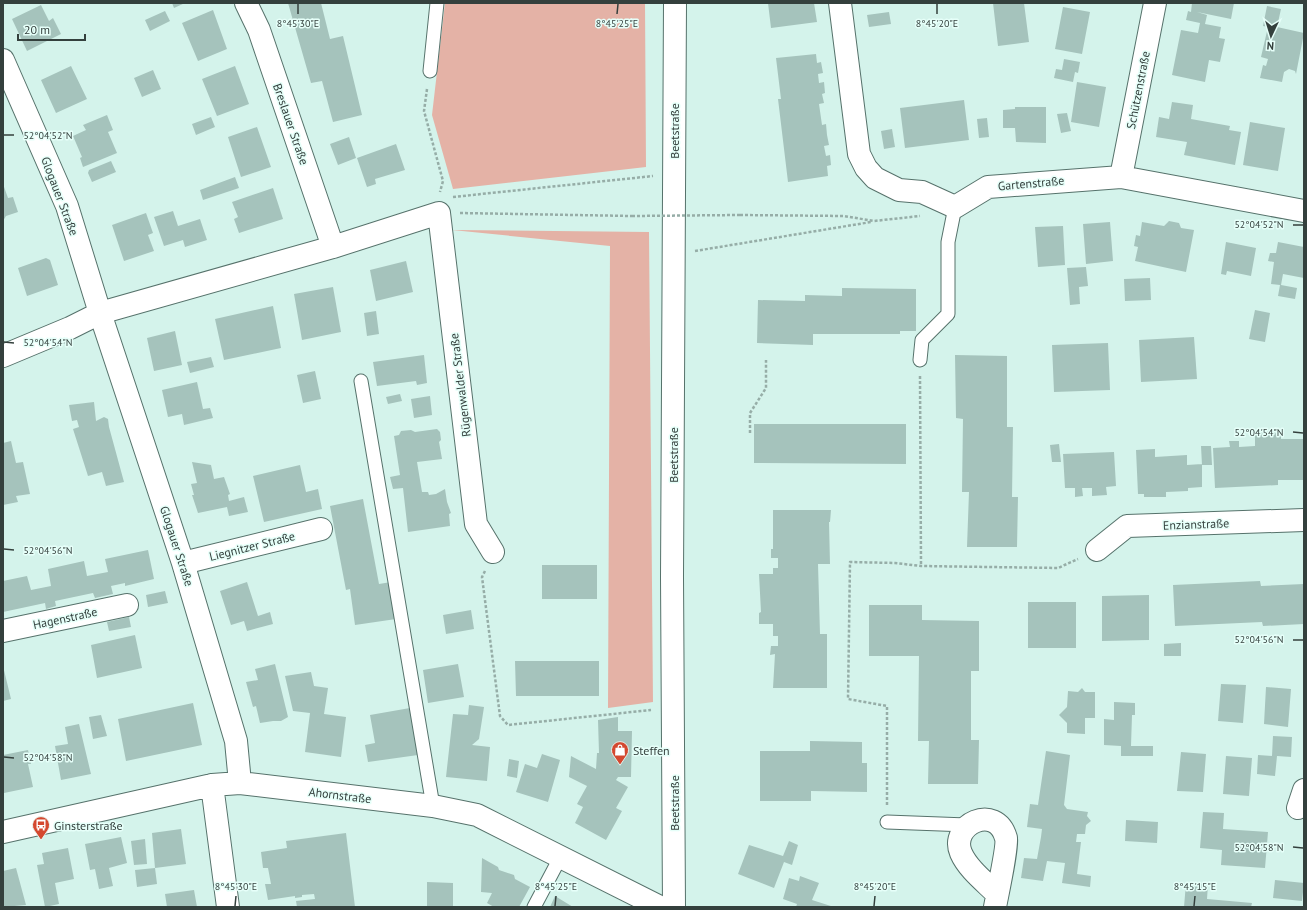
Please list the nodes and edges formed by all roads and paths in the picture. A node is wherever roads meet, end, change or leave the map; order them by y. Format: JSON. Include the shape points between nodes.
{"nodes":[{"id":1,"x":246,"y":3,"type":"edge"},
{"id":2,"x":437,"y":3,"type":"edge"},
{"id":3,"x":675,"y":3,"type":"edge"},
{"id":4,"x":840,"y":3,"type":"edge"},
{"id":5,"x":1155,"y":3,"type":"edge"},
{"id":6,"x":3,"y":60,"type":"edge"},
{"id":7,"x":430,"y":71,"type":"joint"},
{"id":8,"x":674,"y":174,"type":"junction"},
{"id":9,"x":1120,"y":177,"type":"junction"},
{"id":10,"x":438,"y":206,"type":"junction"},
{"id":11,"x":955,"y":207,"type":"junction"},
{"id":12,"x":1304,"y":211,"type":"edge"},
{"id":13,"x":874,"y":222,"type":"junction"},
{"id":14,"x":333,"y":247,"type":"junction"},
{"id":15,"x":674,"y":255,"type":"junction"},
{"id":16,"x":100,"y":313,"type":"junction"},
{"id":17,"x":3,"y":356,"type":"edge"},
{"id":18,"x":766,"y":360,"type":"dead end"},
{"id":19,"x":920,"y":360,"type":"joint"},
{"id":20,"x":361,"y":381,"type":"dead end"},
{"id":21,"x":750,"y":433,"type":"dead end"},
{"id":22,"x":1304,"y":520,"type":"edge"},
{"id":23,"x":321,"y":529,"type":"dead end"},
{"id":24,"x":1096,"y":550,"type":"joint"},
{"id":25,"x":493,"y":552,"type":"joint"},
{"id":26,"x":183,"y":563,"type":"junction"},
{"id":27,"x":921,"y":566,"type":"junction"},
{"id":28,"x":127,"y":605,"type":"dead end"},
{"id":29,"x":3,"y":631,"type":"edge"},
{"id":30,"x":674,"y":708,"type":"junction"},
{"id":31,"x":240,"y":783,"type":"junction"},
{"id":32,"x":212,"y":785,"type":"junction"},
{"id":33,"x":433,"y":806,"type":"junction"},
{"id":34,"x":887,"y":822,"type":"joint"},
{"id":35,"x":967,"y":825,"type":"junction"},
{"id":36,"x":3,"y":832,"type":"edge"},
{"id":37,"x":561,"y":856,"type":"junction"},
{"id":38,"x":996,"y":901,"type":"edge"},
{"id":39,"x":228,"y":907,"type":"edge"},
{"id":40,"x":534,"y":907,"type":"edge"},
{"id":41,"x":660,"y":907,"type":"edge"},
{"id":42,"x":674,"y":907,"type":"edge"}],
"edges":[{"from":1,"to":14,"type":"street","name":"Breslauer Straße","via":[[259,30]]},
{"from":2,"to":7,"type":"lane"},
{"from":3,"to":8,"type":"street","name":"Beetstraße"},
{"from":4,"to":11,"type":"street","via":[[859,154],[866,168],[875,178],[899,190],[922,192]]},
{"from":5,"to":9,"type":"street","name":"Schützenstraße"},
{"from":6,"to":16,"type":"street","name":"Glogauer Straße","via":[[67,206]]},
{"from":7,"to":10,"type":"path","via":[[424,111],[443,181]]},
{"from":8,"to":10,"type":"path"},
{"from":8,"to":15,"type":"street","name":"Beetstraße"},
{"from":9,"to":11,"type":"street","name":"Gartenstraße","via":[[988,187]]},
{"from":9,"to":12,"type":"street","name":"Gartenstraße"},
{"from":10,"to":13,"type":"path","bridge":true,"via":[[632,216],[844,216]]},
{"from":10,"to":14,"type":"street"},
{"from":10,"to":25,"type":"street","name":"Rügenwalder Straße","via":[[476,524]]},
{"from":11,"to":13,"type":"path","via":[[919,216]]},
{"from":11,"to":19,"type":"lane","via":[[948,242],[948,314],[922,340]]},
{"from":13,"to":15,"type":"path"},
{"from":14,"to":16,"type":"street"},
{"from":15,"to":30,"type":"street","name":"Beetstraße"},
{"from":16,"to":17,"type":"street"},
{"from":16,"to":26,"type":"street","name":"Glogauer Straße"},
{"from":18,"to":21,"type":"path","via":[[766,388],[750,413]]},
{"from":19,"to":27,"type":"path"},
{"from":20,"to":33,"type":"lane"},
{"from":22,"to":24,"type":"street","name":"Enzianstraße","via":[[1127,526]]},
{"from":23,"to":26,"type":"street","name":"Liegnitzer Straße"},
{"from":24,"to":27,"type":"path","via":[[1058,568]]},
{"from":25,"to":30,"type":"path","via":[[482,577],[500,716],[508,725]]},
{"from":26,"to":31,"type":"street","name":"Glogauer Straße","via":[[236,741]]},
{"from":27,"to":34,"type":"path","via":[[850,562],[848,699],[887,706]]},
{"from":28,"to":29,"type":"street","name":"Hagenstraße"},
{"from":30,"to":42,"type":"street","name":"Beetstraße"},
{"from":31,"to":32,"type":"street","name":"Ahornstraße"},
{"from":31,"to":33,"type":"street","name":"Ahornstraße"},
{"from":32,"to":36,"type":"street","name":"Ahornstraße"},
{"from":32,"to":39,"type":"street"},
{"from":33,"to":37,"type":"street","name":"Ahornstraße","via":[[477,816]]},
{"from":34,"to":35,"type":"lane"},
{"from":35,"to":38,"type":"street","via":[[961,837],[961,852]]},
{"from":35,"to":38,"type":"street","via":[[977,820],[988,819],[1001,826],[1006,839]]},
{"from":37,"to":40,"type":"lane"},
{"from":37,"to":41,"type":"street","name":"Ahornstraße"}]}
